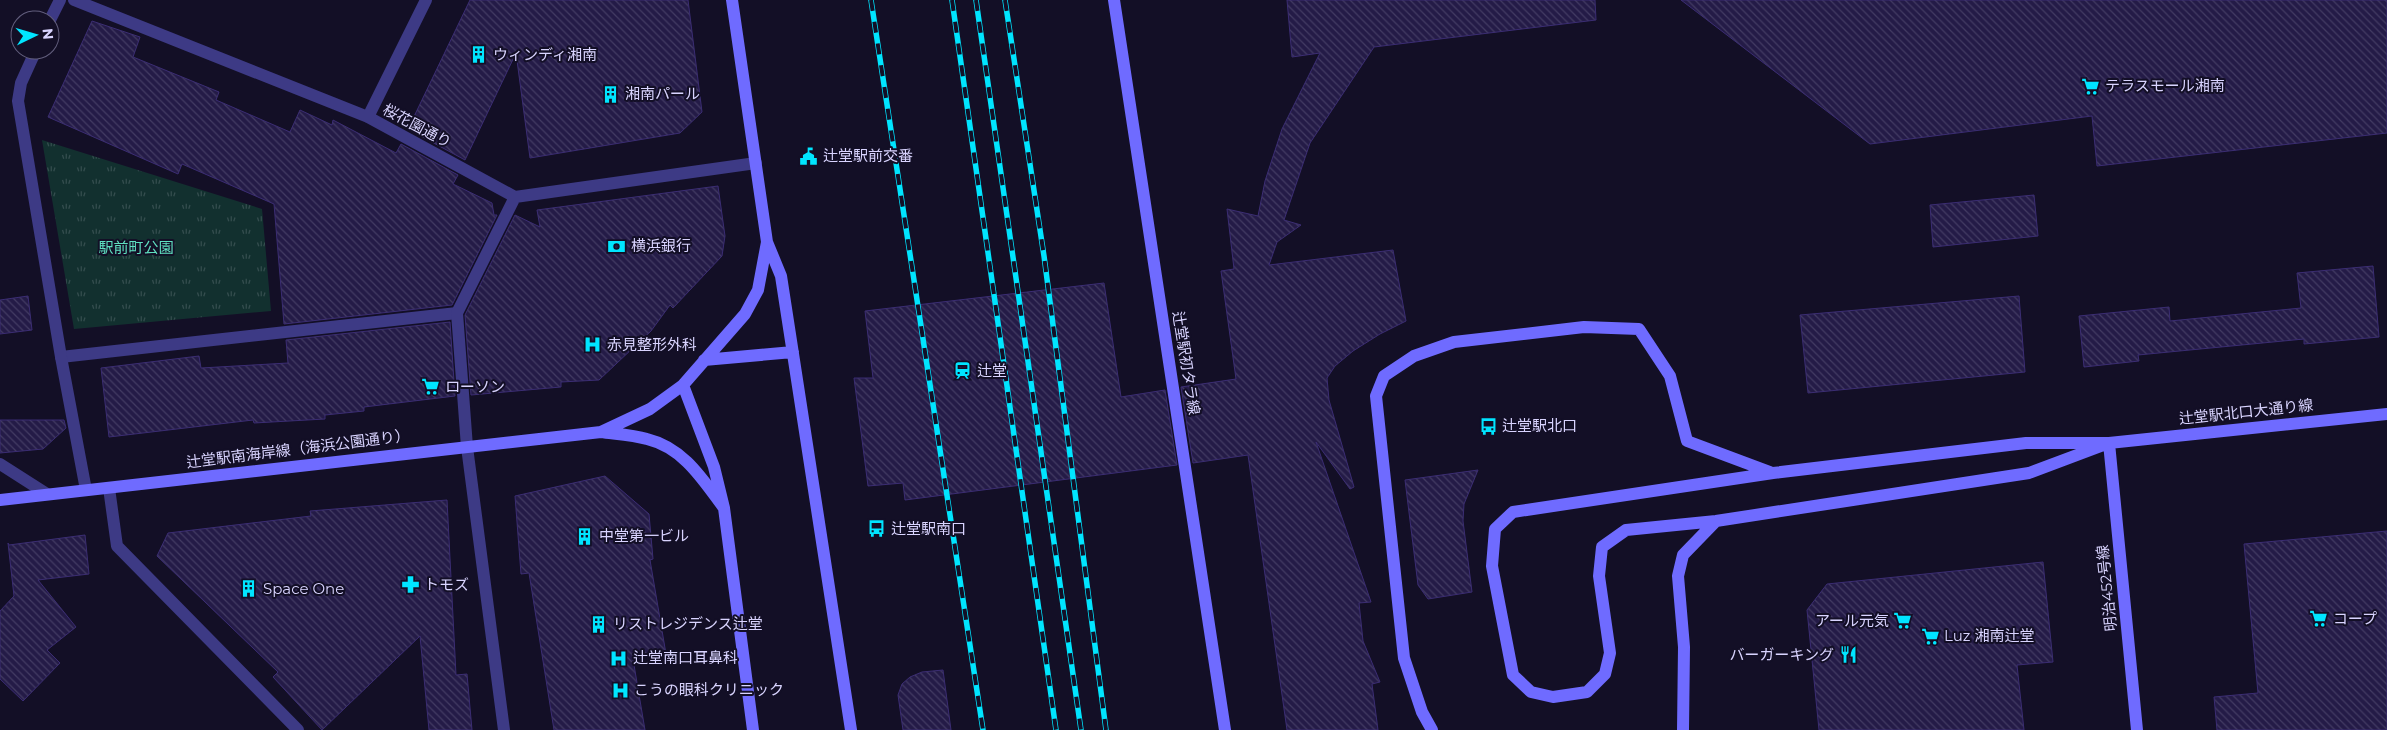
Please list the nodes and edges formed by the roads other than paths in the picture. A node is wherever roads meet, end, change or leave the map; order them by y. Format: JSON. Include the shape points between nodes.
{"nodes":[{"id":1,"x":74,"y":0,"type":"edge"},
{"id":2,"x":426,"y":0,"type":"edge"},
{"id":3,"x":732,"y":0,"type":"edge"},
{"id":4,"x":1114,"y":0,"type":"edge"},
{"id":5,"x":31,"y":60,"type":"edge"},
{"id":6,"x":368,"y":117,"type":"junction"},
{"id":7,"x":756,"y":163,"type":"junction"},
{"id":8,"x":515,"y":197,"type":"junction"},
{"id":9,"x":767,"y":242,"type":"junction"},
{"id":10,"x":457,"y":313,"type":"junction"},
{"id":11,"x":793,"y":352,"type":"junction"},
{"id":12,"x":61,"y":357,"type":"junction"},
{"id":13,"x":704,"y":360,"type":"junction"},
{"id":14,"x":683,"y":385,"type":"junction"},
{"id":15,"x":2387,"y":414,"type":"edge"},
{"id":16,"x":601,"y":432,"type":"junction"},
{"id":17,"x":2109,"y":443,"type":"junction"},
{"id":18,"x":467,"y":447,"type":"junction"},
{"id":19,"x":0,"y":464,"type":"edge"},
{"id":20,"x":1773,"y":473,"type":"junction"},
{"id":21,"x":108,"y":488,"type":"junction"},
{"id":22,"x":86,"y":490,"type":"junction"},
{"id":23,"x":47,"y":494,"type":"junction"},
{"id":24,"x":0,"y":500,"type":"edge"},
{"id":25,"x":724,"y":508,"type":"junction"},
{"id":26,"x":1716,"y":521,"type":"junction"},
{"id":27,"x":298,"y":730,"type":"edge"},
{"id":28,"x":504,"y":730,"type":"edge"},
{"id":29,"x":753,"y":730,"type":"edge"},
{"id":30,"x":851,"y":730,"type":"edge"},
{"id":31,"x":1225,"y":730,"type":"edge"},
{"id":32,"x":1432,"y":730,"type":"edge"},
{"id":33,"x":1683,"y":730,"type":"edge"},
{"id":34,"x":2137,"y":730,"type":"edge"}],
"edges":[{"from":1,"to":6,"type":"street","name":"桜花園通り"},
{"from":2,"to":6,"type":"street"},
{"from":3,"to":7,"type":"street"},
{"from":4,"to":31,"type":"street","name":"辻堂駅初タラ線"},
{"from":5,"to":12,"type":"street","via":[[21,83],[18,101]]},
{"from":6,"to":8,"type":"street","name":"桜花園通り"},
{"from":7,"to":8,"type":"street"},
{"from":7,"to":9,"type":"street"},
{"from":8,"to":10,"type":"street"},
{"from":9,"to":11,"type":"street","via":[[781,276]]},
{"from":9,"to":13,"type":"street","via":[[754,298],[745,314]]},
{"from":10,"to":12,"type":"street"},
{"from":10,"to":18,"type":"street"},
{"from":11,"to":13,"type":"street"},
{"from":11,"to":30,"type":"street"},
{"from":12,"to":22,"type":"street"},
{"from":13,"to":14,"type":"street"},
{"from":14,"to":16,"type":"street","via":[[650,409]]},
{"from":14,"to":25,"type":"street","via":[[714,467]]},
{"from":15,"to":17,"type":"street","name":"辻堂駅北口大通り線"},
{"from":16,"to":18,"type":"street","name":"辻堂駅南海岸線（海浜公園通り）"},
{"from":16,"to":25,"type":"street","via":[[648,439],[677,452]]},
{"from":17,"to":20,"type":"street","via":[[2026,443]]},
{"from":17,"to":26,"type":"street","via":[[2029,473]]},
{"from":17,"to":34,"type":"street","name":"明治452号線"},
{"from":18,"to":21,"type":"street","name":"辻堂駅南海岸線（海浜公園通り）"},
{"from":18,"to":28,"type":"street"},
{"from":19,"to":23,"type":"street"},
{"from":20,"to":26,"type":"street","via":[[1513,512],[1495,529],[1492,566],[1513,674],[1531,692],[1553,697],[1586,692],[1605,674],[1610,652],[1599,576],[1602,547],[1626,530]]},
{"from":20,"to":32,"type":"street","via":[[1687,441],[1670,376],[1639,329],[1584,327],[1454,342],[1414,356],[1384,376],[1376,396],[1404,658],[1422,712]]},
{"from":21,"to":22,"type":"street","name":"辻堂駅南海岸線（海浜公園通り）"},
{"from":21,"to":27,"type":"street","via":[[117,546]]},
{"from":22,"to":23,"type":"street","name":"辻堂駅南海岸線（海浜公園通り）"},
{"from":23,"to":24,"type":"street","name":"辻堂駅南海岸線（海浜公園通り）"},
{"from":25,"to":29,"type":"street"},
{"from":26,"to":33,"type":"street","via":[[1683,556],[1678,576],[1684,647]]}]}
